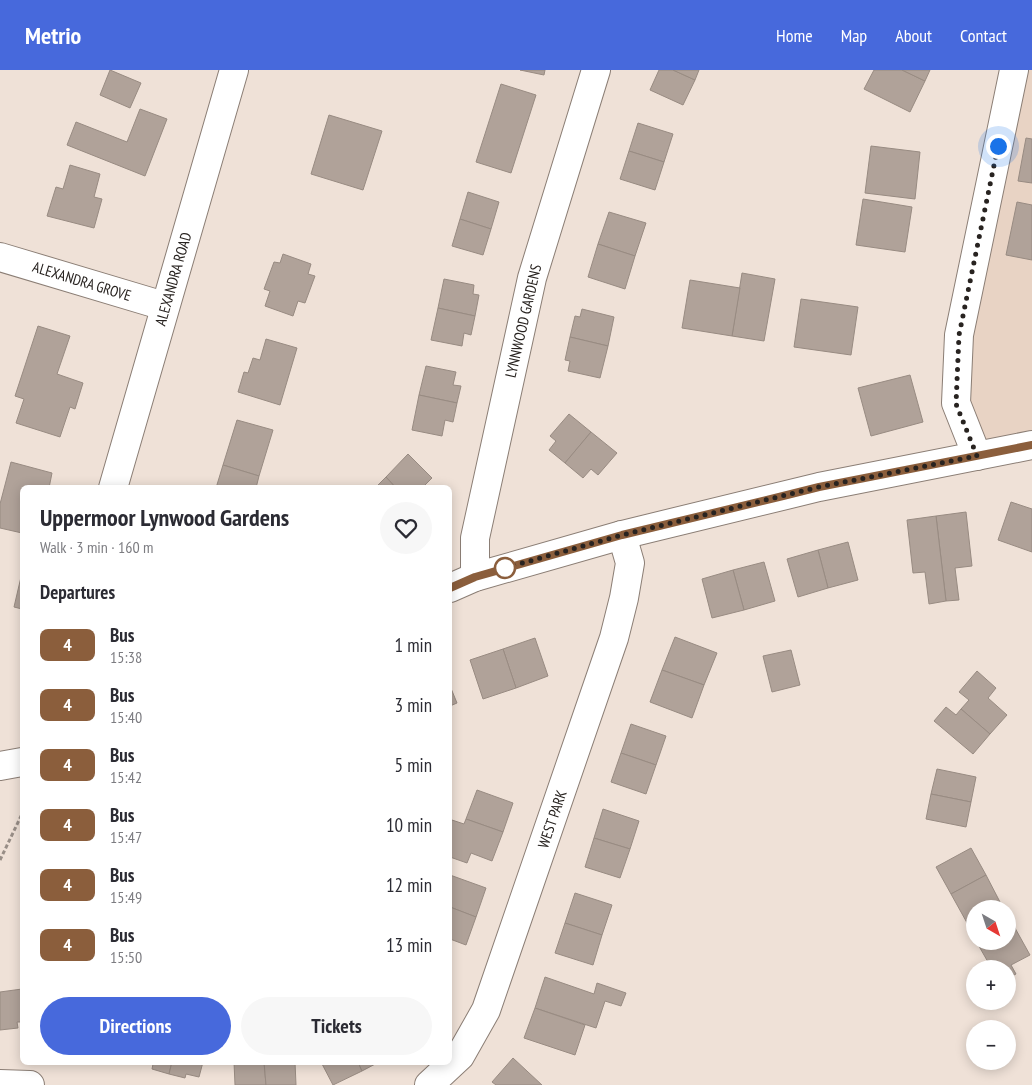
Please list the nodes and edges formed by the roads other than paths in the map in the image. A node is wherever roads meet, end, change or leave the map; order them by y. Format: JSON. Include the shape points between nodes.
{"nodes":[{"id":1,"x":234,"y":70,"type":"edge"},
{"id":2,"x":596,"y":70,"type":"edge"},
{"id":3,"x":1014,"y":70,"type":"edge"},
{"id":4,"x":0,"y":257,"type":"edge"},
{"id":5,"x":164,"y":306,"type":"junction"},
{"id":6,"x":1032,"y":445,"type":"edge"},
{"id":7,"x":977,"y":456,"type":"junction"},
{"id":8,"x":114,"y":485,"type":"edge"},
{"id":9,"x":622,"y":535,"type":"junction"},
{"id":10,"x":475,"y":577,"type":"junction"},
{"id":11,"x":452,"y":587,"type":"edge"},
{"id":12,"x":20,"y":762,"type":"edge"},
{"id":13,"x":0,"y":766,"type":"edge"},
{"id":14,"x":452,"y":1063,"type":"edge"},
{"id":15,"x":450,"y":1065,"type":"edge"},
{"id":16,"x":0,"y":1084,"type":"edge"},
{"id":17,"x":30,"y":1085,"type":"edge"},
{"id":18,"x":429,"y":1085,"type":"edge"}],
"edges":[{"from":1,"to":5,"type":"street","name":"ALEXANDRA ROAD"},
{"from":2,"to":10,"type":"street","name":"LYNNWOOD GARDENS","via":[[532,278],[475,538]]},
{"from":3,"to":7,"type":"street","via":[[959,335],[956,404]]},
{"from":4,"to":5,"type":"street","name":"ALEXANDRA GROVE"},
{"from":5,"to":8,"type":"street","name":"ALEXANDRA ROAD"},
{"from":6,"to":7,"type":"street"},
{"from":7,"to":9,"type":"street","via":[[819,487]]},
{"from":9,"to":10,"type":"street"},
{"from":9,"to":14,"type":"street","name":"WEST PARK","via":[[630,563],[614,638],[486,1010],[460,1056]]},
{"from":10,"to":11,"type":"street"},
{"from":12,"to":13,"type":"street"},
{"from":15,"to":18,"type":"street","name":"WEST PARK"},
{"from":16,"to":17,"type":"street"}]}
